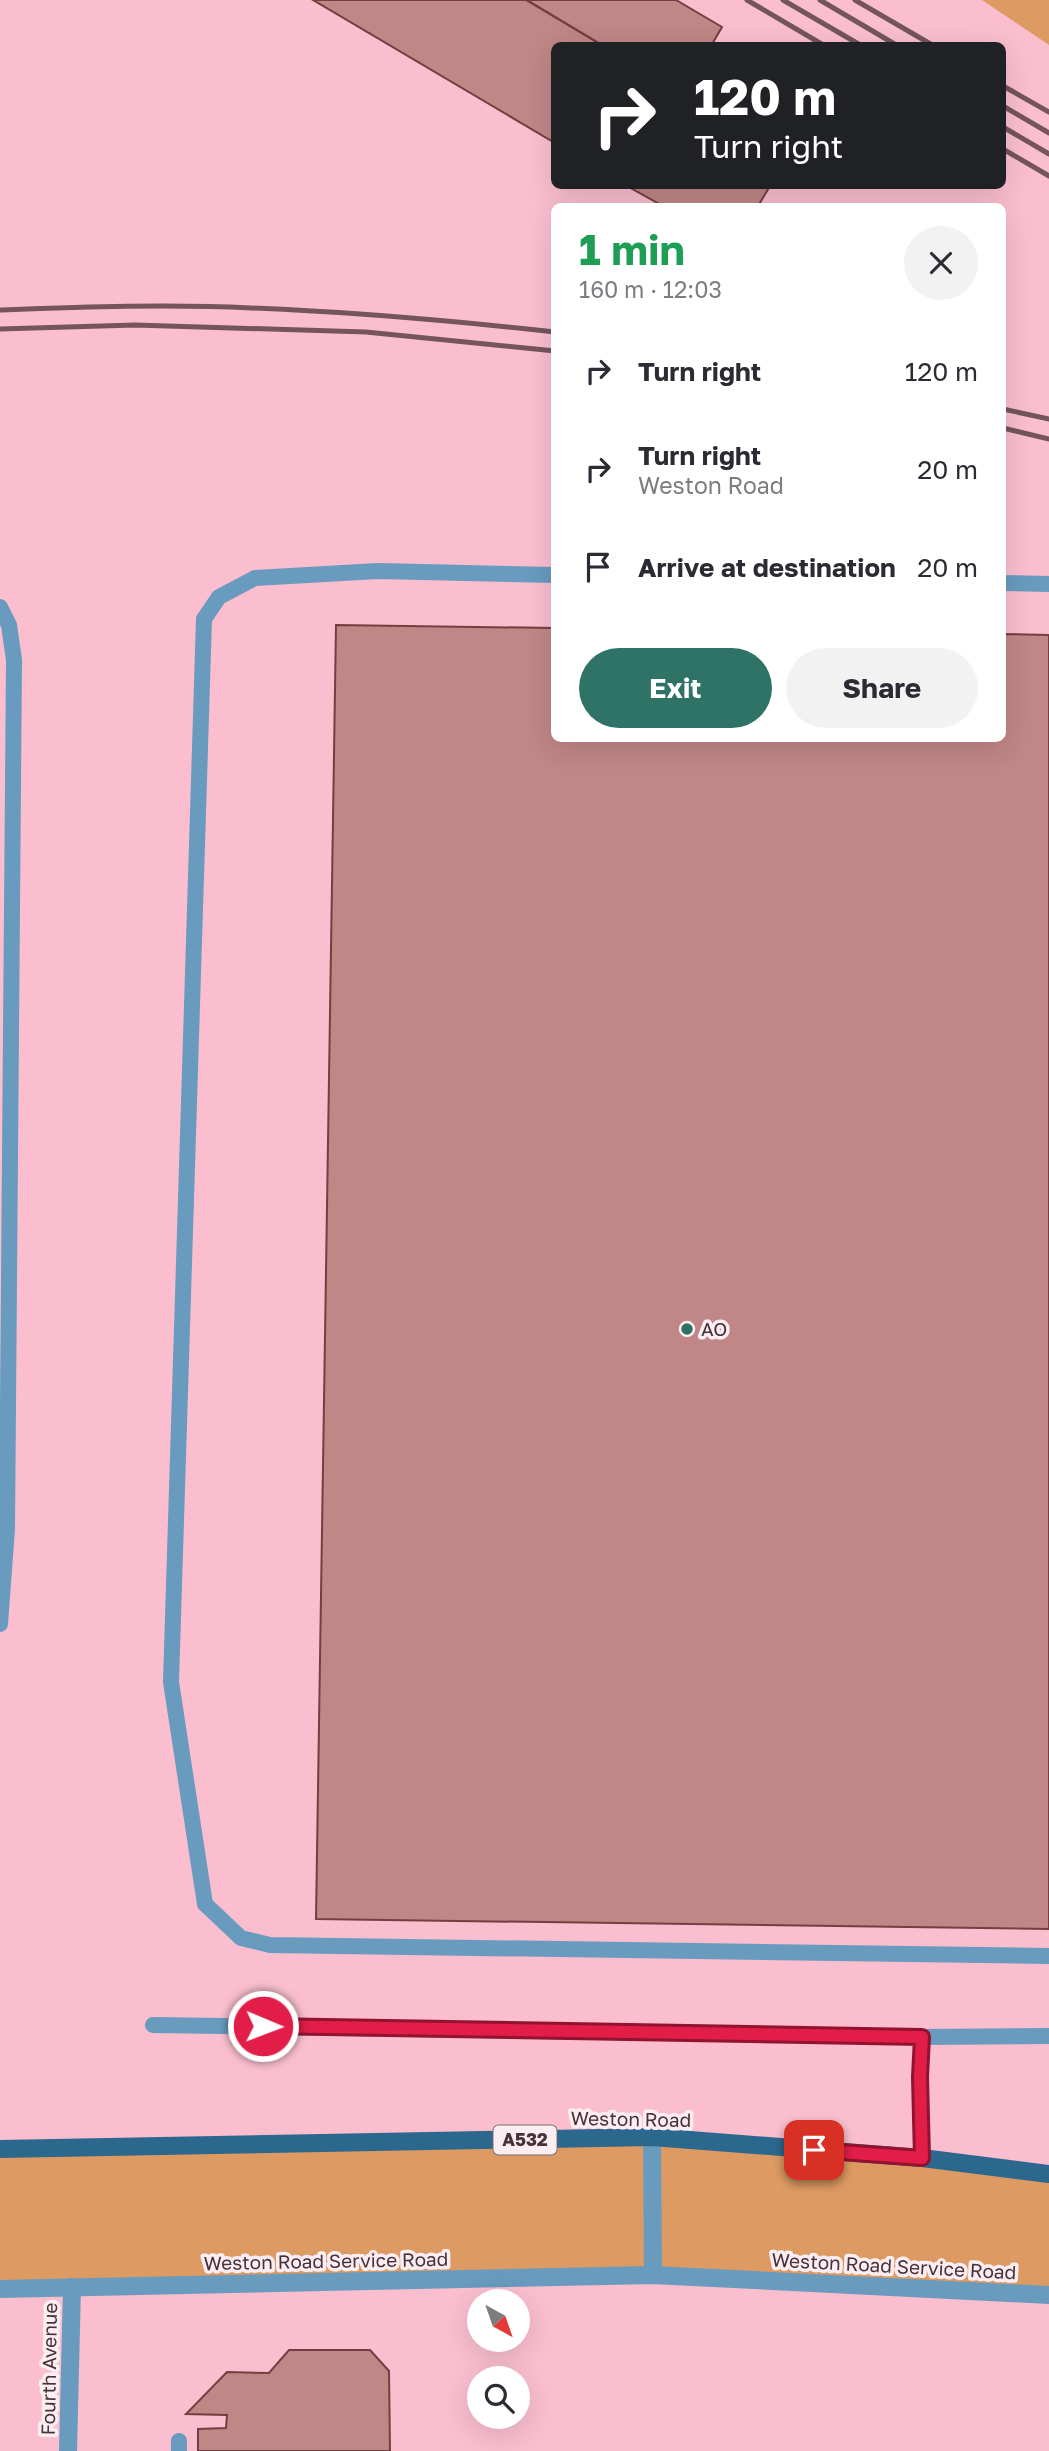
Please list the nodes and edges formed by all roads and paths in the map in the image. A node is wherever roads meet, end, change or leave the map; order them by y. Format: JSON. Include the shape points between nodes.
{"nodes":[{"id":1,"x":551,"y":575,"type":"edge"},
{"id":2,"x":1006,"y":583,"type":"edge"},
{"id":3,"x":1049,"y":584,"type":"edge"},
{"id":4,"x":0,"y":607,"type":"edge"},
{"id":5,"x":0,"y":1623,"type":"edge"},
{"id":6,"x":1049,"y":1956,"type":"edge"},
{"id":7,"x":153,"y":2025,"type":"dead end"},
{"id":8,"x":1049,"y":2036,"type":"edge"},
{"id":9,"x":922,"y":2037,"type":"junction"},
{"id":10,"x":652,"y":2137,"type":"junction"},
{"id":11,"x":0,"y":2149,"type":"edge"},
{"id":12,"x":922,"y":2158,"type":"junction"},
{"id":13,"x":1049,"y":2175,"type":"edge"},
{"id":14,"x":653,"y":2275,"type":"junction"},
{"id":15,"x":72,"y":2287,"type":"junction"},
{"id":16,"x":0,"y":2289,"type":"edge"},
{"id":17,"x":1049,"y":2295,"type":"edge"},
{"id":18,"x":68,"y":2451,"type":"edge"}],
"edges":[{"from":1,"to":6,"type":"lane","via":[[378,571],[255,578],[219,597],[204,619],[171,1682],[205,1904],[241,1938],[270,1945]]},
{"from":2,"to":3,"type":"lane"},
{"from":4,"to":5,"type":"lane","via":[[9,625],[14,660],[7,1529]]},
{"from":7,"to":9,"type":"lane"},
{"from":8,"to":9,"type":"lane"},
{"from":9,"to":12,"type":"lane"},
{"from":10,"to":11,"type":"main road","name":"Weston Road","number":"A532"},
{"from":10,"to":12,"type":"main road","name":"Weston Road","number":"A532"},
{"from":10,"to":14,"type":"street"},
{"from":12,"to":13,"type":"main road","name":"Weston Road","number":"A532"},
{"from":14,"to":15,"type":"street","name":"Weston Road Service Road"},
{"from":14,"to":17,"type":"street","name":"Weston Road Service Road"},
{"from":15,"to":16,"type":"street","name":"Weston Road Service Road"},
{"from":15,"to":18,"type":"street","name":"Fourth Avenue"}]}
